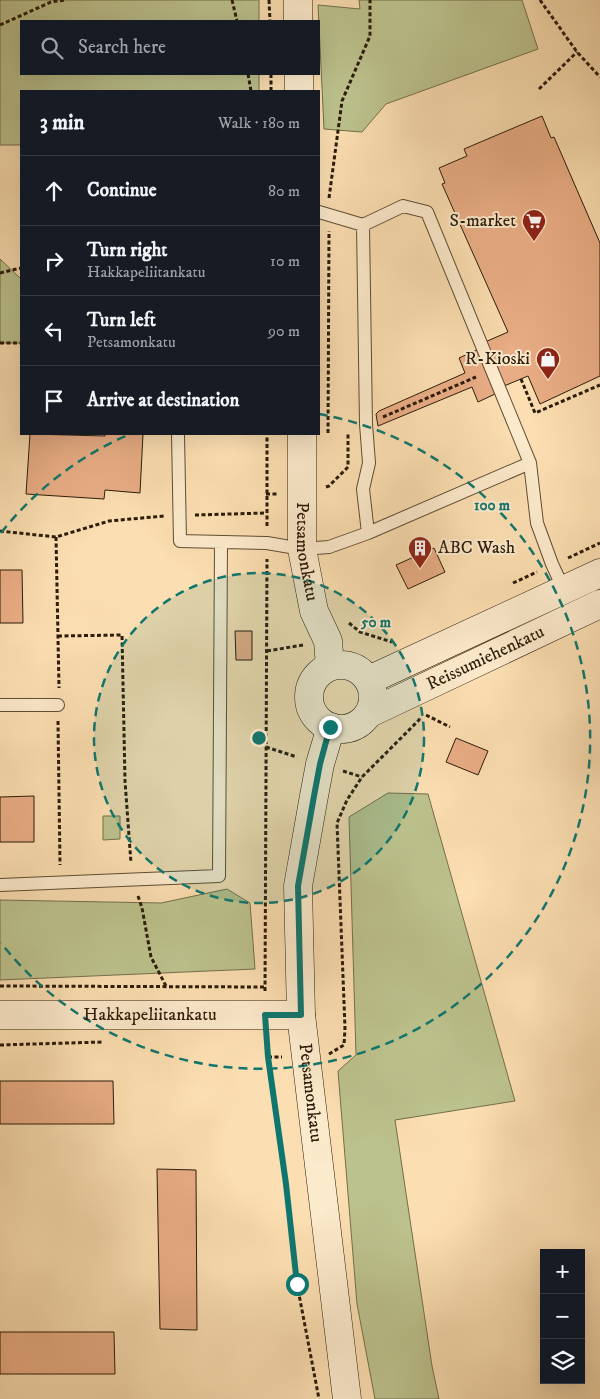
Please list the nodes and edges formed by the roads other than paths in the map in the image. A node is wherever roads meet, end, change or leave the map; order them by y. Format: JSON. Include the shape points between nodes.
{"nodes":[{"id":1,"x":298,"y":0,"type":"edge"},
{"id":2,"x":298,"y":20,"type":"edge"},
{"id":3,"x":299,"y":75,"type":"edge"},
{"id":4,"x":299,"y":90,"type":"edge"},
{"id":5,"x":320,"y":212,"type":"edge"},
{"id":6,"x":363,"y":225,"type":"junction"},
{"id":7,"x":178,"y":435,"type":"edge"},
{"id":8,"x":302,"y":435,"type":"edge"},
{"id":9,"x":530,"y":463,"type":"junction"},
{"id":10,"x":368,"y":533,"type":"junction"},
{"id":11,"x":221,"y":542,"type":"junction"},
{"id":12,"x":302,"y":549,"type":"junction"},
{"id":13,"x":600,"y":572,"type":"edge"},
{"id":14,"x":564,"y":589,"type":"junction"},
{"id":15,"x":600,"y":604,"type":"edge"},
{"id":16,"x":575,"y":615,"type":"junction"},
{"id":17,"x":330,"y":666,"type":"junction"},
{"id":18,"x":369,"y":680,"type":"junction"},
{"id":19,"x":0,"y":705,"type":"edge"},
{"id":20,"x":58,"y":705,"type":"dead end"},
{"id":21,"x":370,"y":713,"type":"junction"},
{"id":22,"x":330,"y":727,"type":"junction"},
{"id":23,"x":0,"y":885,"type":"edge"},
{"id":24,"x":0,"y":1015,"type":"edge"},
{"id":25,"x":301,"y":1015,"type":"junction"},
{"id":26,"x":348,"y":1399,"type":"edge"}],
"edges":[{"from":1,"to":2,"type":"street"},
{"from":3,"to":4,"type":"street"},
{"from":5,"to":6,"type":"lane"},
{"from":6,"to":9,"type":"lane","via":[[403,206],[427,212]]},
{"from":6,"to":10,"type":"lane","via":[[369,463],[363,489]]},
{"from":7,"to":11,"type":"lane","via":[[180,541]]},
{"from":8,"to":12,"type":"street","name":"Petsamonkatu"},
{"from":9,"to":10,"type":"lane"},
{"from":9,"to":14,"type":"lane","via":[[536,522]]},
{"from":10,"to":12,"type":"lane","via":[[329,547]]},
{"from":11,"to":12,"type":"lane","via":[[267,542]]},
{"from":11,"to":23,"type":"lane","via":[[219,876]]},
{"from":12,"to":17,"type":"street","name":"Petsamonkatu","via":[[314,611],[328,641]]},
{"from":13,"to":14,"type":"street","name":"Reissumiehenkatu"},
{"from":14,"to":16,"type":"lane"},
{"from":14,"to":18,"type":"street","name":"Reissumiehenkatu"},
{"from":15,"to":16,"type":"street","name":"Reissumiehenkatu"},
{"from":16,"to":21,"type":"street","name":"Reissumiehenkatu"},
{"from":17,"to":18,"type":"street","via":[[352,666]]},
{"from":17,"to":22,"type":"street","via":[[313,680],[309,697],[313,713]]},
{"from":18,"to":21,"type":"street","via":[[374,696]]},
{"from":19,"to":20,"type":"lane"},
{"from":21,"to":22,"type":"street","via":[[352,727]]},
{"from":22,"to":25,"type":"street","name":"Petsamonkatu","via":[[315,788],[298,886]]},
{"from":24,"to":25,"type":"street","name":"Hakkapeliitankatu"},
{"from":25,"to":26,"type":"street","name":"Petsamonkatu"}]}
